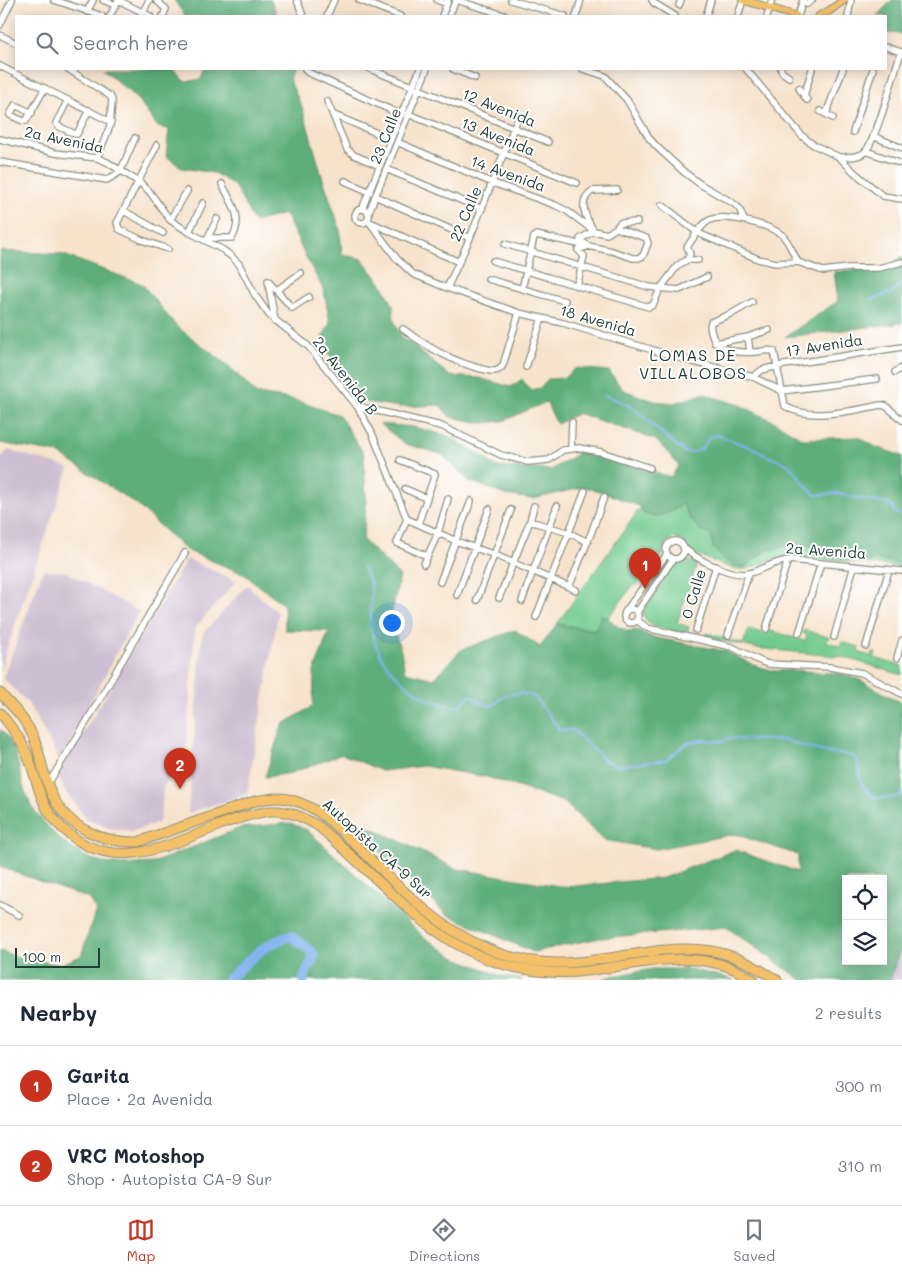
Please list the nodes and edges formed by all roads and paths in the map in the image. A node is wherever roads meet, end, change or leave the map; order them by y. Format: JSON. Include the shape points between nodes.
{"nodes":[{"id":1,"x":11,"y":0,"type":"edge"},
{"id":2,"x":54,"y":0,"type":"edge"},
{"id":3,"x":92,"y":0,"type":"edge"},
{"id":4,"x":103,"y":0,"type":"edge"},
{"id":5,"x":149,"y":0,"type":"edge"},
{"id":6,"x":156,"y":0,"type":"edge"},
{"id":7,"x":297,"y":0,"type":"edge"},
{"id":8,"x":334,"y":0,"type":"edge"},
{"id":9,"x":360,"y":0,"type":"edge"},
{"id":10,"x":437,"y":0,"type":"edge"},
{"id":11,"x":456,"y":0,"type":"edge"},
{"id":12,"x":511,"y":0,"type":"edge"},
{"id":13,"x":581,"y":0,"type":"edge"},
{"id":14,"x":652,"y":0,"type":"edge"},
{"id":15,"x":712,"y":0,"type":"edge"},
{"id":16,"x":743,"y":0,"type":"edge"},
{"id":17,"x":772,"y":0,"type":"edge"},
{"id":18,"x":812,"y":0,"type":"edge"},
{"id":19,"x":844,"y":0,"type":"edge"},
{"id":20,"x":851,"y":0,"type":"edge"},
{"id":21,"x":803,"y":1,"type":"edge"},
{"id":22,"x":117,"y":2,"type":"edge"},
{"id":23,"x":447,"y":2,"type":"edge"},
{"id":24,"x":770,"y":8,"type":"junction"},
{"id":25,"x":87,"y":12,"type":"junction"},
{"id":26,"x":142,"y":14,"type":"edge"},
{"id":27,"x":98,"y":15,"type":"edge"},
{"id":28,"x":110,"y":15,"type":"edge"},
{"id":29,"x":163,"y":15,"type":"edge"},
{"id":30,"x":303,"y":15,"type":"edge"},
{"id":31,"x":327,"y":15,"type":"edge"},
{"id":32,"x":398,"y":15,"type":"edge"},
{"id":33,"x":442,"y":15,"type":"edge"},
{"id":34,"x":449,"y":15,"type":"edge"},
{"id":35,"x":504,"y":15,"type":"edge"},
{"id":36,"x":562,"y":15,"type":"edge"},
{"id":37,"x":576,"y":15,"type":"edge"},
{"id":38,"x":670,"y":15,"type":"edge"},
{"id":39,"x":706,"y":15,"type":"edge"},
{"id":40,"x":738,"y":15,"type":"edge"},
{"id":41,"x":768,"y":15,"type":"edge"},
{"id":42,"x":794,"y":15,"type":"edge"},
{"id":43,"x":797,"y":15,"type":"edge"},
{"id":44,"x":821,"y":15,"type":"edge"},
{"id":45,"x":848,"y":15,"type":"edge"},
{"id":46,"x":1,"y":23,"type":"edge"},
{"id":47,"x":0,"y":35,"type":"edge"},
{"id":48,"x":15,"y":42,"type":"edge"},
{"id":49,"x":887,"y":47,"type":"edge"},
{"id":50,"x":901,"y":52,"type":"edge"},
{"id":51,"x":0,"y":66,"type":"edge"},
{"id":52,"x":70,"y":70,"type":"edge"},
{"id":53,"x":306,"y":70,"type":"edge"},
{"id":54,"x":372,"y":70,"type":"edge"},
{"id":55,"x":420,"y":70,"type":"edge"},
{"id":56,"x":427,"y":70,"type":"edge"},
{"id":57,"x":455,"y":70,"type":"edge"},
{"id":58,"x":586,"y":70,"type":"edge"},
{"id":59,"x":605,"y":70,"type":"edge"},
{"id":60,"x":747,"y":70,"type":"edge"},
{"id":61,"x":782,"y":70,"type":"edge"},
{"id":62,"x":812,"y":70,"type":"edge"},
{"id":63,"x":843,"y":70,"type":"edge"},
{"id":64,"x":873,"y":70,"type":"edge"},
{"id":65,"x":605,"y":76,"type":"junction"},
{"id":66,"x":789,"y":77,"type":"dead end"},
{"id":67,"x":475,"y":78,"type":"dead end"},
{"id":68,"x":45,"y":88,"type":"junction"},
{"id":69,"x":416,"y":88,"type":"junction"},
{"id":70,"x":799,"y":88,"type":"dead end"},
{"id":71,"x":68,"y":100,"type":"junction"},
{"id":72,"x":327,"y":101,"type":"dead end"},
{"id":73,"x":89,"y":110,"type":"junction"},
{"id":74,"x":820,"y":111,"type":"dead end"},
{"id":75,"x":32,"y":112,"type":"dead end"},
{"id":76,"x":405,"y":114,"type":"junction"},
{"id":77,"x":826,"y":114,"type":"junction"},
{"id":78,"x":334,"y":115,"type":"junction"},
{"id":79,"x":833,"y":118,"type":"dead end"},
{"id":80,"x":517,"y":120,"type":"dead end"},
{"id":81,"x":111,"y":122,"type":"junction"},
{"id":82,"x":514,"y":128,"type":"junction"},
{"id":83,"x":853,"y":132,"type":"dead end"},
{"id":84,"x":873,"y":136,"type":"junction"},
{"id":85,"x":135,"y":138,"type":"dead end"},
{"id":86,"x":0,"y":139,"type":"edge"},
{"id":87,"x":394,"y":141,"type":"junction"},
{"id":88,"x":548,"y":142,"type":"dead end"},
{"id":89,"x":157,"y":145,"type":"dead end"},
{"id":90,"x":902,"y":148,"type":"edge"},
{"id":91,"x":866,"y":151,"type":"junction"},
{"id":92,"x":504,"y":153,"type":"junction"},
{"id":93,"x":839,"y":157,"type":"junction"},
{"id":94,"x":97,"y":158,"type":"junction"},
{"id":95,"x":0,"y":162,"type":"edge"},
{"id":96,"x":902,"y":164,"type":"edge"},
{"id":97,"x":383,"y":167,"type":"junction"},
{"id":98,"x":120,"y":172,"type":"junction"},
{"id":99,"x":346,"y":181,"type":"dead end"},
{"id":100,"x":139,"y":182,"type":"junction"},
{"id":101,"x":577,"y":183,"type":"dead end"},
{"id":102,"x":222,"y":184,"type":"dead end"},
{"id":103,"x":493,"y":184,"type":"junction"},
{"id":104,"x":617,"y":190,"type":"dead end"},
{"id":105,"x":187,"y":191,"type":"dead end"},
{"id":106,"x":373,"y":194,"type":"junction"},
{"id":107,"x":902,"y":199,"type":"edge"},
{"id":108,"x":203,"y":203,"type":"dead end"},
{"id":109,"x":662,"y":206,"type":"dead end"},
{"id":110,"x":362,"y":209,"type":"junction"},
{"id":111,"x":482,"y":209,"type":"junction"},
{"id":112,"x":124,"y":211,"type":"junction"},
{"id":113,"x":218,"y":219,"type":"dead end"},
{"id":114,"x":369,"y":219,"type":"junction"},
{"id":115,"x":170,"y":220,"type":"junction"},
{"id":116,"x":744,"y":220,"type":"junction"},
{"id":117,"x":637,"y":222,"type":"dead end"},
{"id":118,"x":616,"y":228,"type":"junction"},
{"id":119,"x":594,"y":231,"type":"junction"},
{"id":120,"x":189,"y":232,"type":"junction"},
{"id":121,"x":698,"y":232,"type":"junction"},
{"id":122,"x":164,"y":233,"type":"dead end"},
{"id":123,"x":470,"y":238,"type":"junction"},
{"id":124,"x":207,"y":240,"type":"junction"},
{"id":125,"x":505,"y":244,"type":"dead end"},
{"id":126,"x":589,"y":246,"type":"junction"},
{"id":127,"x":168,"y":249,"type":"dead end"},
{"id":128,"x":531,"y":252,"type":"junction"},
{"id":129,"x":687,"y":260,"type":"junction"},
{"id":130,"x":698,"y":260,"type":"dead end"},
{"id":131,"x":459,"y":262,"type":"junction"},
{"id":132,"x":493,"y":262,"type":"dead end"},
{"id":133,"x":798,"y":262,"type":"junction"},
{"id":134,"x":902,"y":262,"type":"edge"},
{"id":135,"x":581,"y":267,"type":"junction"},
{"id":136,"x":526,"y":272,"type":"junction"},
{"id":137,"x":301,"y":273,"type":"dead end"},
{"id":138,"x":707,"y":277,"type":"dead end"},
{"id":139,"x":488,"y":279,"type":"dead end"},
{"id":140,"x":577,"y":286,"type":"junction"},
{"id":141,"x":447,"y":288,"type":"junction"},
{"id":142,"x":522,"y":289,"type":"junction"},
{"id":143,"x":660,"y":289,"type":"junction"},
{"id":144,"x":277,"y":290,"type":"junction"},
{"id":145,"x":309,"y":297,"type":"dead end"},
{"id":146,"x":565,"y":301,"type":"dead end"},
{"id":147,"x":752,"y":302,"type":"dead end"},
{"id":148,"x":520,"y":313,"type":"junction"},
{"id":149,"x":542,"y":318,"type":"junction"},
{"id":150,"x":275,"y":321,"type":"junction"},
{"id":151,"x":403,"y":329,"type":"dead end"},
{"id":152,"x":769,"y":330,"type":"dead end"},
{"id":153,"x":748,"y":338,"type":"junction"},
{"id":154,"x":716,"y":343,"type":"junction"},
{"id":155,"x":902,"y":347,"type":"edge"},
{"id":156,"x":750,"y":352,"type":"junction"},
{"id":157,"x":778,"y":366,"type":"junction"},
{"id":158,"x":526,"y":367,"type":"dead end"},
{"id":159,"x":902,"y":368,"type":"edge"},
{"id":160,"x":895,"y":372,"type":"dead end"},
{"id":161,"x":753,"y":377,"type":"junction"},
{"id":162,"x":877,"y":379,"type":"dead end"},
{"id":163,"x":782,"y":391,"type":"junction"},
{"id":164,"x":356,"y":406,"type":"junction"},
{"id":165,"x":902,"y":420,"type":"edge"},
{"id":166,"x":572,"y":422,"type":"dead end"},
{"id":167,"x":571,"y":448,"type":"junction"},
{"id":168,"x":400,"y":460,"type":"dead end"},
{"id":169,"x":650,"y":468,"type":"dead end"},
{"id":170,"x":405,"y":489,"type":"dead end"},
{"id":171,"x":585,"y":491,"type":"dead end"},
{"id":172,"x":604,"y":497,"type":"dead end"},
{"id":173,"x":426,"y":498,"type":"junction"},
{"id":174,"x":448,"y":499,"type":"dead end"},
{"id":175,"x":471,"y":501,"type":"dead end"},
{"id":176,"x":534,"y":506,"type":"dead end"},
{"id":177,"x":557,"y":506,"type":"dead end"},
{"id":178,"x":489,"y":508,"type":"dead end"},
{"id":179,"x":511,"y":510,"type":"dead end"},
{"id":180,"x":407,"y":518,"type":"junction"},
{"id":181,"x":530,"y":521,"type":"junction"},
{"id":182,"x":418,"y":524,"type":"junction"},
{"id":183,"x":549,"y":526,"type":"junction"},
{"id":184,"x":438,"y":533,"type":"junction"},
{"id":185,"x":569,"y":533,"type":"junction"},
{"id":186,"x":456,"y":541,"type":"junction"},
{"id":187,"x":588,"y":542,"type":"junction"},
{"id":188,"x":475,"y":547,"type":"junction"},
{"id":189,"x":683,"y":547,"type":"junction"},
{"id":190,"x":185,"y":553,"type":"dead end"},
{"id":191,"x":667,"y":554,"type":"junction"},
{"id":192,"x":428,"y":556,"type":"junction"},
{"id":193,"x":495,"y":556,"type":"junction"},
{"id":194,"x":694,"y":556,"type":"junction"},
{"id":195,"x":676,"y":558,"type":"junction"},
{"id":196,"x":788,"y":560,"type":"junction"},
{"id":197,"x":821,"y":563,"type":"junction"},
{"id":198,"x":424,"y":564,"type":"dead end"},
{"id":199,"x":513,"y":564,"type":"junction"},
{"id":200,"x":716,"y":566,"type":"junction"},
{"id":201,"x":854,"y":566,"type":"junction"},
{"id":202,"x":889,"y":570,"type":"junction"},
{"id":203,"x":902,"y":571,"type":"edge"},
{"id":204,"x":533,"y":572,"type":"junction"},
{"id":205,"x":749,"y":573,"type":"junction"},
{"id":206,"x":551,"y":579,"type":"junction"},
{"id":207,"x":440,"y":582,"type":"dead end"},
{"id":208,"x":569,"y":587,"type":"junction"},
{"id":209,"x":576,"y":590,"type":"dead end"},
{"id":210,"x":639,"y":592,"type":"junction"},
{"id":211,"x":457,"y":594,"type":"dead end"},
{"id":212,"x":646,"y":597,"type":"junction"},
{"id":213,"x":500,"y":598,"type":"dead end"},
{"id":214,"x":477,"y":600,"type":"dead end"},
{"id":215,"x":522,"y":601,"type":"dead end"},
{"id":216,"x":625,"y":612,"type":"junction"},
{"id":217,"x":637,"y":612,"type":"junction"},
{"id":218,"x":536,"y":617,"type":"dead end"},
{"id":219,"x":638,"y":620,"type":"junction"},
{"id":220,"x":766,"y":629,"type":"dead end"},
{"id":221,"x":696,"y":630,"type":"dead end"},
{"id":222,"x":799,"y":633,"type":"dead end"},
{"id":223,"x":728,"y":635,"type":"dead end"},
{"id":224,"x":834,"y":637,"type":"dead end"},
{"id":225,"x":902,"y":640,"type":"edge"},
{"id":226,"x":866,"y":646,"type":"dead end"},
{"id":227,"x":897,"y":658,"type":"dead end"},
{"id":228,"x":0,"y":693,"type":"edge"},
{"id":229,"x":902,"y":694,"type":"edge"},
{"id":230,"x":0,"y":713,"type":"edge"},
{"id":231,"x":48,"y":784,"type":"junction"},
{"id":232,"x":0,"y":905,"type":"edge"},
{"id":233,"x":19,"y":914,"type":"dead end"},
{"id":234,"x":754,"y":980,"type":"edge"},
{"id":235,"x":778,"y":980,"type":"edge"}],
"edges":[{"from":1,"to":46,"type":"street"},
{"from":2,"to":25,"type":"street"},
{"from":3,"to":25,"type":"street"},
{"from":4,"to":22,"type":"street"},
{"from":5,"to":26,"type":"street"},
{"from":6,"to":29,"type":"street","via":[[166,9]]},
{"from":7,"to":30,"type":"street"},
{"from":8,"to":31,"type":"street"},
{"from":9,"to":32,"type":"street"},
{"from":10,"to":23,"type":"street"},
{"from":11,"to":34,"type":"street"},
{"from":11,"to":35,"type":"street"},
{"from":12,"to":36,"type":"street"},
{"from":13,"to":37,"type":"street"},
{"from":14,"to":38,"type":"street"},
{"from":15,"to":39,"type":"street"},
{"from":16,"to":24,"type":"main road"},
{"from":16,"to":40,"type":"street"},
{"from":17,"to":24,"type":"street"},
{"from":18,"to":21,"type":"street","via":[[807,4]]},
{"from":19,"to":44,"type":"main road"},
{"from":20,"to":45,"type":"street"},
{"from":21,"to":43,"type":"street"},
{"from":22,"to":26,"type":"street"},
{"from":22,"to":28,"type":"street"},
{"from":23,"to":33,"type":"street"},
{"from":24,"to":41,"type":"street"},
{"from":24,"to":42,"type":"main road"},
{"from":25,"to":27,"type":"street"},
{"from":47,"to":48,"type":"street"},
{"from":49,"to":50,"type":"street"},
{"from":50,"to":84,"type":"street"},
{"from":51,"to":68,"type":"street"},
{"from":52,"to":81,"type":"street","via":[[110,96],[113,104]]},
{"from":53,"to":76,"type":"street","name":"13 Avenida"},
{"from":54,"to":69,"type":"street","name":"12 Avenida"},
{"from":55,"to":69,"type":"street","name":"23 Calle"},
{"from":56,"to":69,"type":"street","name":"23 Calle"},
{"from":57,"to":67,"type":"street"},
{"from":58,"to":65,"type":"street"},
{"from":59,"to":65,"type":"street"},
{"from":60,"to":93,"type":"street","via":[[802,136]]},
{"from":61,"to":66,"type":"street"},
{"from":62,"to":70,"type":"street","via":[[805,98]]},
{"from":63,"to":77,"type":"street"},
{"from":64,"to":83,"type":"street"},
{"from":65,"to":116,"type":"street","via":[[627,100],[656,147],[700,184],[733,203]]},
{"from":68,"to":71,"type":"street"},
{"from":68,"to":75,"type":"street"},
{"from":69,"to":76,"type":"street","name":"23 Calle"},
{"from":69,"to":82,"type":"street","name":"12 Avenida"},
{"from":71,"to":73,"type":"street"},
{"from":71,"to":73,"type":"street","via":[[56,123],[58,126],[77,134]]},
{"from":72,"to":78,"type":"street"},
{"from":73,"to":81,"type":"street"},
{"from":74,"to":77,"type":"street"},
{"from":76,"to":87,"type":"street","name":"23 Calle"},
{"from":76,"to":92,"type":"street","name":"13 Avenida"},
{"from":77,"to":79,"type":"street"},
{"from":78,"to":87,"type":"street","name":"14 Avenida"},
{"from":78,"to":97,"type":"street","via":[[347,149]]},
{"from":80,"to":82,"type":"street","name":"22 Calle"},
{"from":81,"to":94,"type":"street"},
{"from":82,"to":88,"type":"street","name":"12 Avenida"},
{"from":82,"to":92,"type":"street","name":"22 Calle"},
{"from":84,"to":90,"type":"street"},
{"from":84,"to":91,"type":"street"},
{"from":85,"to":98,"type":"street"},
{"from":86,"to":94,"type":"street","name":"2a Avenida","via":[[55,153]]},
{"from":87,"to":97,"type":"street","name":"23 Calle"},
{"from":87,"to":103,"type":"street","name":"14 Avenida"},
{"from":89,"to":100,"type":"street"},
{"from":91,"to":93,"type":"street","via":[[859,156]]},
{"from":91,"to":96,"type":"street"},
{"from":92,"to":101,"type":"street","name":"13 Avenida"},
{"from":92,"to":103,"type":"street","name":"22 Calle"},
{"from":93,"to":107,"type":"street","via":[[883,196]]},
{"from":94,"to":98,"type":"street","name":"2a Avenida"},
{"from":95,"to":98,"type":"street","via":[[99,180],[107,180]]},
{"from":97,"to":106,"type":"street","name":"23 Calle"},
{"from":97,"to":111,"type":"street"},
{"from":98,"to":100,"type":"street","name":"2a Avenida B"},
{"from":99,"to":106,"type":"street"},
{"from":100,"to":112,"type":"street"},
{"from":100,"to":115,"type":"street","name":"2a Avenida B"},
{"from":102,"to":124,"type":"street","via":[[235,211],[238,226],[232,238]]},
{"from":103,"to":111,"type":"street","name":"22 Calle"},
{"from":103,"to":119,"type":"street","name":"14 Avenida","via":[[555,205]]},
{"from":104,"to":119,"type":"street","via":[[592,191],[585,197],[584,210]]},
{"from":105,"to":115,"type":"street"},
{"from":106,"to":110,"type":"street","name":"23 Calle"},
{"from":106,"to":114,"type":"street","name":"23 Calle"},
{"from":106,"to":123,"type":"street"},
{"from":108,"to":120,"type":"street"},
{"from":109,"to":121,"type":"street"},
{"from":110,"to":114,"type":"street"},
{"from":110,"to":114,"type":"street","via":[[355,214],[356,219],[361,223]]},
{"from":111,"to":123,"type":"street","name":"22 Calle"},
{"from":112,"to":122,"type":"street"},
{"from":112,"to":127,"type":"street","via":[[117,223],[119,229]]},
{"from":113,"to":124,"type":"street"},
{"from":114,"to":131,"type":"street"},
{"from":114,"to":141,"type":"street","name":"18 Avenida","via":[[405,268]]},
{"from":115,"to":120,"type":"street","name":"2a Avenida B"},
{"from":116,"to":121,"type":"street","via":[[710,220]]},
{"from":116,"to":133,"type":"street","via":[[781,234]]},
{"from":117,"to":118,"type":"street","via":[[620,223]]},
{"from":118,"to":119,"type":"street","name":"14 Avenida","via":[[607,234]]},
{"from":118,"to":126,"type":"street","via":[[646,238],[648,242],[643,256],[632,258]]},
{"from":119,"to":126,"type":"street","via":[[580,239]]},
{"from":120,"to":124,"type":"street","name":"2a Avenida B"},
{"from":121,"to":129,"type":"street","via":[[687,247],[690,254]]},
{"from":121,"to":133,"type":"street","via":[[758,259],[776,263]]},
{"from":123,"to":131,"type":"street","name":"22 Calle"},
{"from":124,"to":150,"type":"street","name":"2a Avenida B","via":[[239,264],[263,308]]},
{"from":125,"to":128,"type":"street"},
{"from":126,"to":128,"type":"street","via":[[538,234],[534,237]]},
{"from":126,"to":135,"type":"street","via":[[578,250],[584,256]]},
{"from":128,"to":135,"type":"street"},
{"from":128,"to":136,"type":"street"},
{"from":129,"to":130,"type":"street"},
{"from":129,"to":143,"type":"street","via":[[678,265]]},
{"from":131,"to":141,"type":"street","name":"22 Calle"},
{"from":132,"to":136,"type":"street"},
{"from":133,"to":134,"type":"street","via":[[823,271],[879,268]]},
{"from":135,"to":140,"type":"street"},
{"from":135,"to":143,"type":"street"},
{"from":136,"to":140,"type":"street"},
{"from":136,"to":142,"type":"street"},
{"from":137,"to":144,"type":"street"},
{"from":138,"to":143,"type":"street","via":[[679,290]]},
{"from":139,"to":142,"type":"street"},
{"from":140,"to":143,"type":"street","via":[[649,307]]},
{"from":141,"to":148,"type":"street","name":"18 Avenida"},
{"from":142,"to":146,"type":"street"},
{"from":144,"to":145,"type":"street","via":[[292,308]]},
{"from":144,"to":150,"type":"street","via":[[268,281]]},
{"from":147,"to":154,"type":"street","via":[[711,322]]},
{"from":148,"to":149,"type":"street","name":"18 Avenida"},
{"from":148,"to":151,"type":"street","via":[[503,365],[492,372],[452,360]]},
{"from":149,"to":158,"type":"street"},
{"from":149,"to":161,"type":"street","name":"18 Avenida"},
{"from":150,"to":164,"type":"street","name":"2a Avenida B","via":[[308,346]]},
{"from":152,"to":153,"type":"street"},
{"from":153,"to":154,"type":"street"},
{"from":153,"to":156,"type":"street"},
{"from":154,"to":156,"type":"street","via":[[723,349]]},
{"from":155,"to":157,"type":"street","name":"17 Avenida"},
{"from":156,"to":157,"type":"street","via":[[774,351]]},
{"from":157,"to":161,"type":"street","name":"17 Avenida","via":[[762,370]]},
{"from":157,"to":163,"type":"street"},
{"from":159,"to":160,"type":"street"},
{"from":161,"to":163,"type":"street","name":"18 Avenida"},
{"from":162,"to":163,"type":"street"},
{"from":163,"to":165,"type":"street","via":[[784,406],[809,414],[886,406]]},
{"from":164,"to":167,"type":"street","via":[[441,426],[501,455],[528,462],[549,460]]},
{"from":164,"to":180,"type":"street","name":"2a Avenida B","via":[[372,433]]},
{"from":166,"to":167,"type":"street"},
{"from":167,"to":169,"type":"street","via":[[602,452]]},
{"from":168,"to":173,"type":"street","via":[[435,474]]},
{"from":170,"to":173,"type":"street"},
{"from":171,"to":185,"type":"street"},
{"from":172,"to":187,"type":"street"},
{"from":173,"to":182,"type":"street"},
{"from":174,"to":184,"type":"street"},
{"from":175,"to":186,"type":"street"},
{"from":176,"to":181,"type":"street"},
{"from":177,"to":183,"type":"street"},
{"from":178,"to":188,"type":"street"},
{"from":179,"to":193,"type":"street"},
{"from":180,"to":182,"type":"street"},
{"from":180,"to":192,"type":"street","via":[[397,544]]},
{"from":181,"to":183,"type":"street"},
{"from":181,"to":199,"type":"street"},
{"from":182,"to":184,"type":"street"},
{"from":183,"to":185,"type":"street"},
{"from":183,"to":204,"type":"street"},
{"from":184,"to":186,"type":"street"},
{"from":184,"to":192,"type":"street"},
{"from":185,"to":187,"type":"street"},
{"from":185,"to":206,"type":"street"},
{"from":186,"to":188,"type":"street"},
{"from":186,"to":207,"type":"street"},
{"from":187,"to":208,"type":"street"},
{"from":188,"to":193,"type":"street"},
{"from":188,"to":211,"type":"street"},
{"from":189,"to":191,"type":"street","via":[[672,542],[666,548]]},
{"from":189,"to":194,"type":"street"},
{"from":189,"to":195,"type":"street","via":[[683,553]]},
{"from":190,"to":231,"type":"street"},
{"from":191,"to":195,"type":"street"},
{"from":191,"to":210,"type":"street"},
{"from":192,"to":198,"type":"street"},
{"from":193,"to":199,"type":"street"},
{"from":193,"to":214,"type":"street"},
{"from":194,"to":195,"type":"street"},
{"from":194,"to":200,"type":"street"},
{"from":195,"to":212,"type":"street"},
{"from":196,"to":197,"type":"street","name":"2a Avenida"},
{"from":196,"to":205,"type":"street","name":"2a Avenida"},
{"from":196,"to":220,"type":"street"},
{"from":197,"to":201,"type":"street","name":"2a Avenida"},
{"from":197,"to":222,"type":"street"},
{"from":199,"to":204,"type":"street"},
{"from":199,"to":213,"type":"street"},
{"from":200,"to":205,"type":"street","via":[[737,574]]},
{"from":200,"to":221,"type":"street","name":"0 Calle"},
{"from":201,"to":202,"type":"street","name":"2a Avenida"},
{"from":201,"to":224,"type":"street"},
{"from":202,"to":203,"type":"street","name":"2a Avenida"},
{"from":202,"to":226,"type":"street"},
{"from":204,"to":206,"type":"street"},
{"from":204,"to":215,"type":"street"},
{"from":205,"to":223,"type":"street"},
{"from":206,"to":208,"type":"street"},
{"from":206,"to":218,"type":"street"},
{"from":208,"to":209,"type":"street"},
{"from":210,"to":212,"type":"street"},
{"from":210,"to":216,"type":"street"},
{"from":212,"to":217,"type":"street"},
{"from":216,"to":217,"type":"street","via":[[630,609]]},
{"from":216,"to":219,"type":"street","via":[[627,621]]},
{"from":217,"to":219,"type":"street"},
{"from":219,"to":229,"type":"street","via":[[647,628],[732,647],[762,662],[862,673]]},
{"from":225,"to":227,"type":"street"},
{"from":228,"to":231,"type":"highway","name":"Autopista CA-9 Sur","via":[[32,735]]},
{"from":230,"to":234,"type":"highway","name":"Autopista CA-9 Sur","via":[[20,738],[45,808],[68,834],[98,850],[115,854],[154,850],[236,819],[272,811],[286,812],[318,826],[430,927],[456,944],[493,961],[563,973],[686,959],[725,965]]},
{"from":231,"to":235,"type":"highway","name":"Autopista CA-9 Sur","via":[[58,806],[78,826],[96,837],[124,842],[154,837],[254,801],[272,798],[293,800],[323,815],[434,918],[496,952],[556,963],[667,949],[712,951],[747,962]]},
{"from":232,"to":233,"type":"street"}]}
